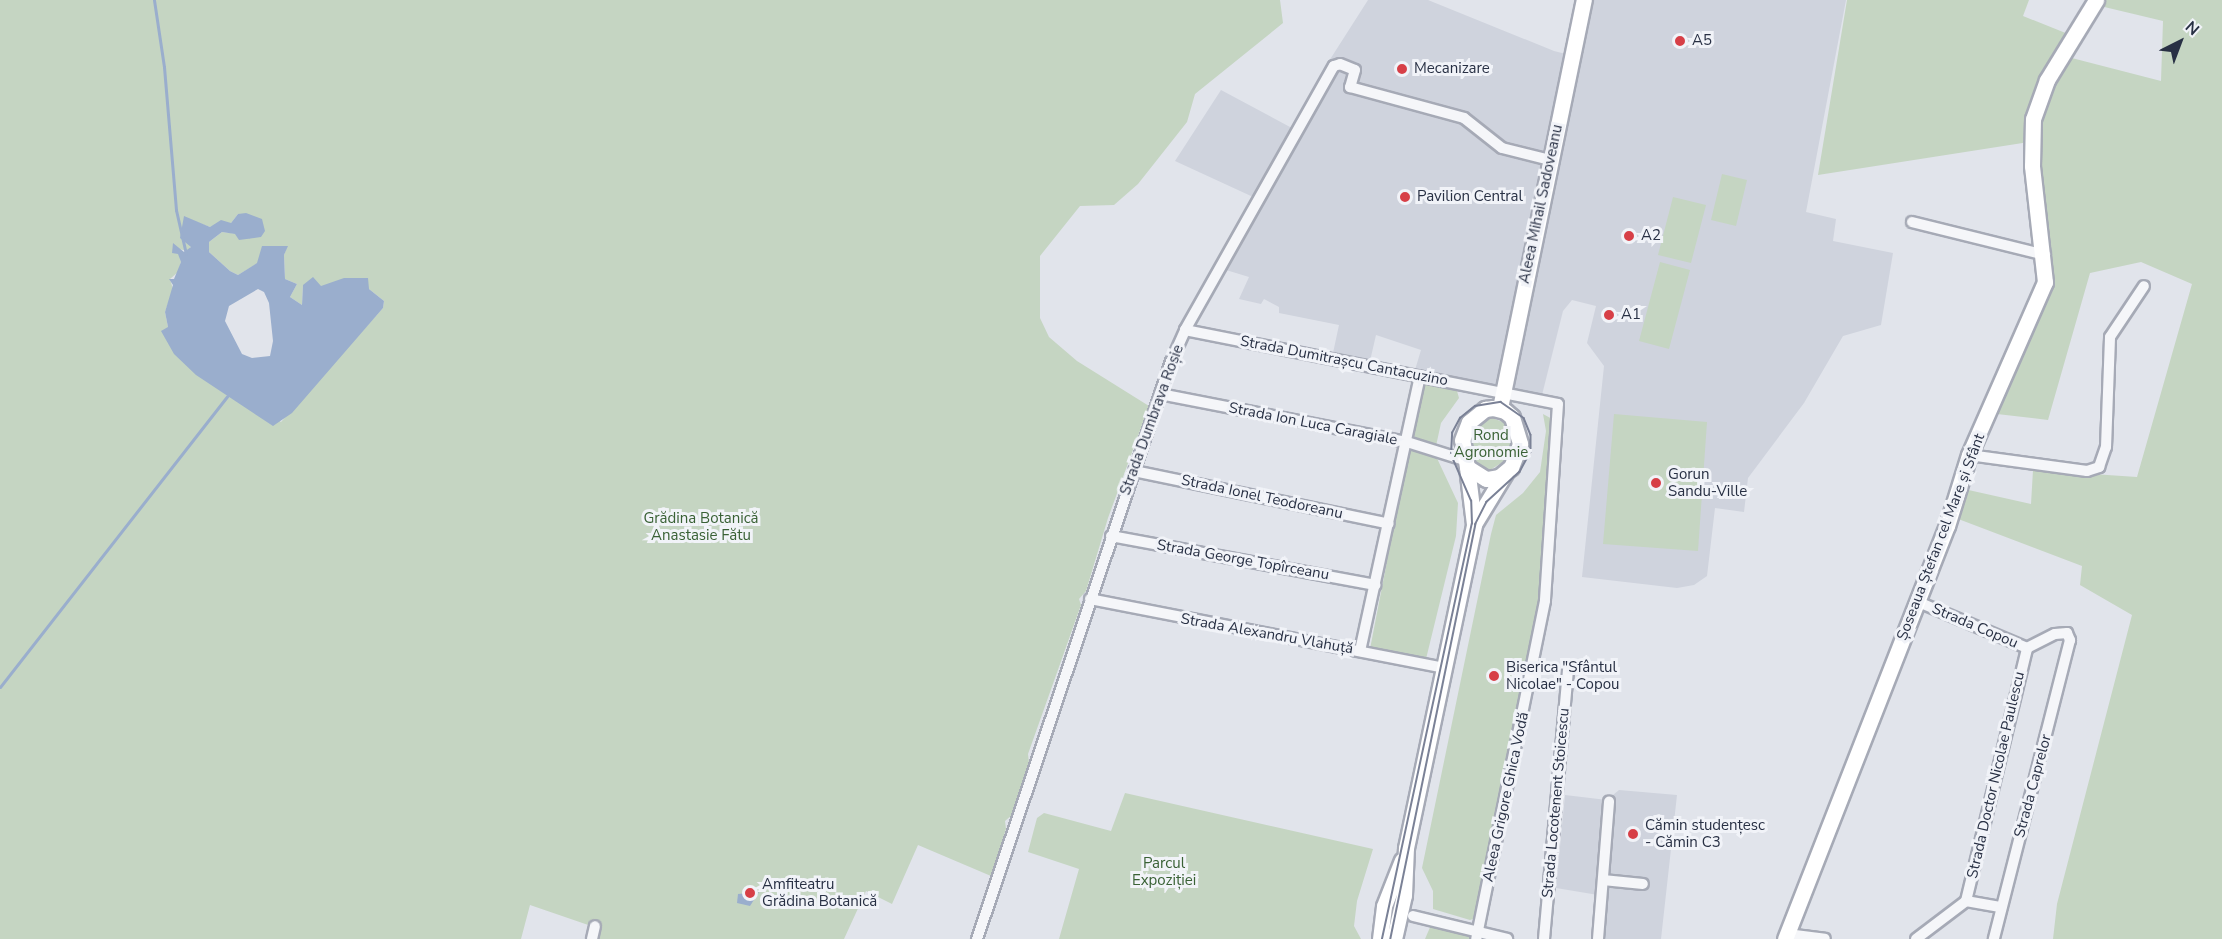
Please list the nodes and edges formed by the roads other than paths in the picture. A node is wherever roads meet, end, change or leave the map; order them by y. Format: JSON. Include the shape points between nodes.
{"nodes":[{"id":1,"x":1584,"y":0,"type":"edge"},
{"id":2,"x":2096,"y":0,"type":"edge"},
{"id":3,"x":1550,"y":160,"type":"junction"},
{"id":4,"x":1912,"y":222,"type":"dead end"},
{"id":5,"x":2045,"y":255,"type":"junction"},
{"id":6,"x":2144,"y":286,"type":"dead end"},
{"id":7,"x":1185,"y":330,"type":"junction"},
{"id":8,"x":1420,"y":376,"type":"junction"},
{"id":9,"x":1160,"y":394,"type":"junction"},
{"id":10,"x":1501,"y":401,"type":"junction"},
{"id":11,"x":1558,"y":404,"type":"joint"},
{"id":12,"x":1407,"y":442,"type":"junction"},
{"id":13,"x":1969,"y":455,"type":"junction"},
{"id":14,"x":1466,"y":464,"type":"junction"},
{"id":15,"x":1134,"y":471,"type":"junction"},
{"id":16,"x":1506,"y":472,"type":"junction"},
{"id":17,"x":1389,"y":524,"type":"junction"},
{"id":18,"x":1474,"y":524,"type":"junction"},
{"id":19,"x":1112,"y":536,"type":"junction"},
{"id":20,"x":1375,"y":585,"type":"junction"},
{"id":21,"x":1090,"y":599,"type":"junction"},
{"id":22,"x":1916,"y":601,"type":"junction"},
{"id":23,"x":2067,"y":633,"type":"joint"},
{"id":24,"x":2027,"y":648,"type":"junction"},
{"id":25,"x":1360,"y":651,"type":"junction"},
{"id":26,"x":1444,"y":668,"type":"junction"},
{"id":27,"x":1568,"y":668,"type":"dead end"},
{"id":28,"x":1609,"y":801,"type":"dead end"},
{"id":29,"x":1406,"y":848,"type":"junction"},
{"id":30,"x":1603,"y":880,"type":"junction"},
{"id":31,"x":1643,"y":884,"type":"dead end"},
{"id":32,"x":1966,"y":901,"type":"junction"},
{"id":33,"x":2001,"y":907,"type":"junction"},
{"id":34,"x":1413,"y":916,"type":"dead end"},
{"id":35,"x":595,"y":926,"type":"dead end"},
{"id":36,"x":1477,"y":935,"type":"edge"},
{"id":37,"x":1786,"y":937,"type":"edge"},
{"id":38,"x":592,"y":939,"type":"edge"},
{"id":39,"x":977,"y":939,"type":"edge"},
{"id":40,"x":1380,"y":939,"type":"edge"},
{"id":41,"x":1394,"y":939,"type":"edge"},
{"id":42,"x":1507,"y":939,"type":"edge"},
{"id":43,"x":1544,"y":939,"type":"edge"},
{"id":44,"x":1598,"y":939,"type":"edge"},
{"id":45,"x":1825,"y":939,"type":"edge"},
{"id":46,"x":1916,"y":939,"type":"edge"},
{"id":47,"x":1994,"y":939,"type":"edge"}],
"edges":[{"from":1,"to":3,"type":"main road","name":"Aleea Mihail Sadoveanu"},
{"from":2,"to":5,"type":"main road","name":"Șoseaua Ștefan cel Mare și Sfânt","via":[[2047,80],[2033,119],[2032,166]]},
{"from":3,"to":7,"type":"street","name":"Strada Dumbrava Roșie","via":[[1502,148],[1464,118],[1350,87],[1355,70],[1340,64],[1334,66]]},
{"from":3,"to":10,"type":"main road","name":"Aleea Mihail Sadoveanu"},
{"from":4,"to":5,"type":"street"},
{"from":5,"to":13,"type":"main road","name":"Șoseaua Ștefan cel Mare și Sfânt","via":[[2045,282]]},
{"from":6,"to":13,"type":"street","via":[[2110,337],[2106,447],[2098,467],[2087,471]]},
{"from":7,"to":8,"type":"street","name":"Strada Dumitrașcu Cantacuzino"},
{"from":7,"to":9,"type":"street","name":"Strada Dumbrava Roșie"},
{"from":8,"to":10,"type":"street","name":"Strada Dumitrașcu Cantacuzino"},
{"from":8,"to":12,"type":"street"},
{"from":9,"to":12,"type":"street","name":"Strada Ion Luca Caragiale"},
{"from":9,"to":15,"type":"street","name":"Strada Dumbrava Roșie"},
{"from":10,"to":11,"type":"street","name":"Strada Dumitrașcu Cantacuzino"},
{"from":10,"to":14,"type":"main road","via":[[1469,422],[1462,440]]},
{"from":10,"to":16,"type":"main road","via":[[1520,433],[1516,459]]},
{"from":11,"to":36,"type":"street","name":"Aleea Grigore Ghica Vodă","via":[[1545,601]]},
{"from":12,"to":14,"type":"street","name":"Strada Ion Luca Caragiale"},
{"from":12,"to":17,"type":"street"},
{"from":13,"to":22,"type":"main road","name":"Șoseaua Ștefan cel Mare și Sfânt","via":[[1947,526]]},
{"from":14,"to":16,"type":"main road","via":[[1486,479]]},
{"from":14,"to":18,"type":"main road"},
{"from":15,"to":17,"type":"street","name":"Strada Ionel Teodoreanu"},
{"from":15,"to":19,"type":"street","name":"Strada Dumbrava Roșie"},
{"from":16,"to":18,"type":"main road"},
{"from":17,"to":20,"type":"street"},
{"from":18,"to":26,"type":"main road"},
{"from":19,"to":20,"type":"street","name":"Strada George Topîrceanu"},
{"from":19,"to":21,"type":"street","name":"Strada Dumbrava Roșie"},
{"from":20,"to":25,"type":"street"},
{"from":21,"to":25,"type":"street","name":"Strada Alexandru Vlahuță"},
{"from":21,"to":39,"type":"street","name":"Strada Dumbrava Roșie"},
{"from":22,"to":24,"type":"street","name":"Strada Copou"},
{"from":22,"to":37,"type":"main road","name":"Șoseaua Ștefan cel Mare și Sfânt"},
{"from":23,"to":24,"type":"street","name":"Strada Copou","via":[[2055,634]]},
{"from":23,"to":33,"type":"street","name":"Strada Caprelor","via":[[2070,640],[2066,660]]},
{"from":24,"to":32,"type":"street","name":"Strada Doctor Nicolae Paulescu"},
{"from":25,"to":26,"type":"street","name":"Strada Alexandru Vlahuță"},
{"from":26,"to":29,"type":"main road"},
{"from":27,"to":43,"type":"street","name":"Strada Locotenent Stoicescu"},
{"from":28,"to":30,"type":"street"},
{"from":29,"to":40,"type":"main road","via":[[1384,906]]},
{"from":29,"to":41,"type":"main road","via":[[1404,895]]},
{"from":30,"to":31,"type":"street"},
{"from":30,"to":44,"type":"street"},
{"from":32,"to":33,"type":"street"},
{"from":32,"to":46,"type":"street"},
{"from":33,"to":47,"type":"street","name":"Strada Caprelor"},
{"from":34,"to":36,"type":"street"},
{"from":35,"to":38,"type":"street"},
{"from":36,"to":42,"type":"street"},
{"from":37,"to":45,"type":"street"}]}
